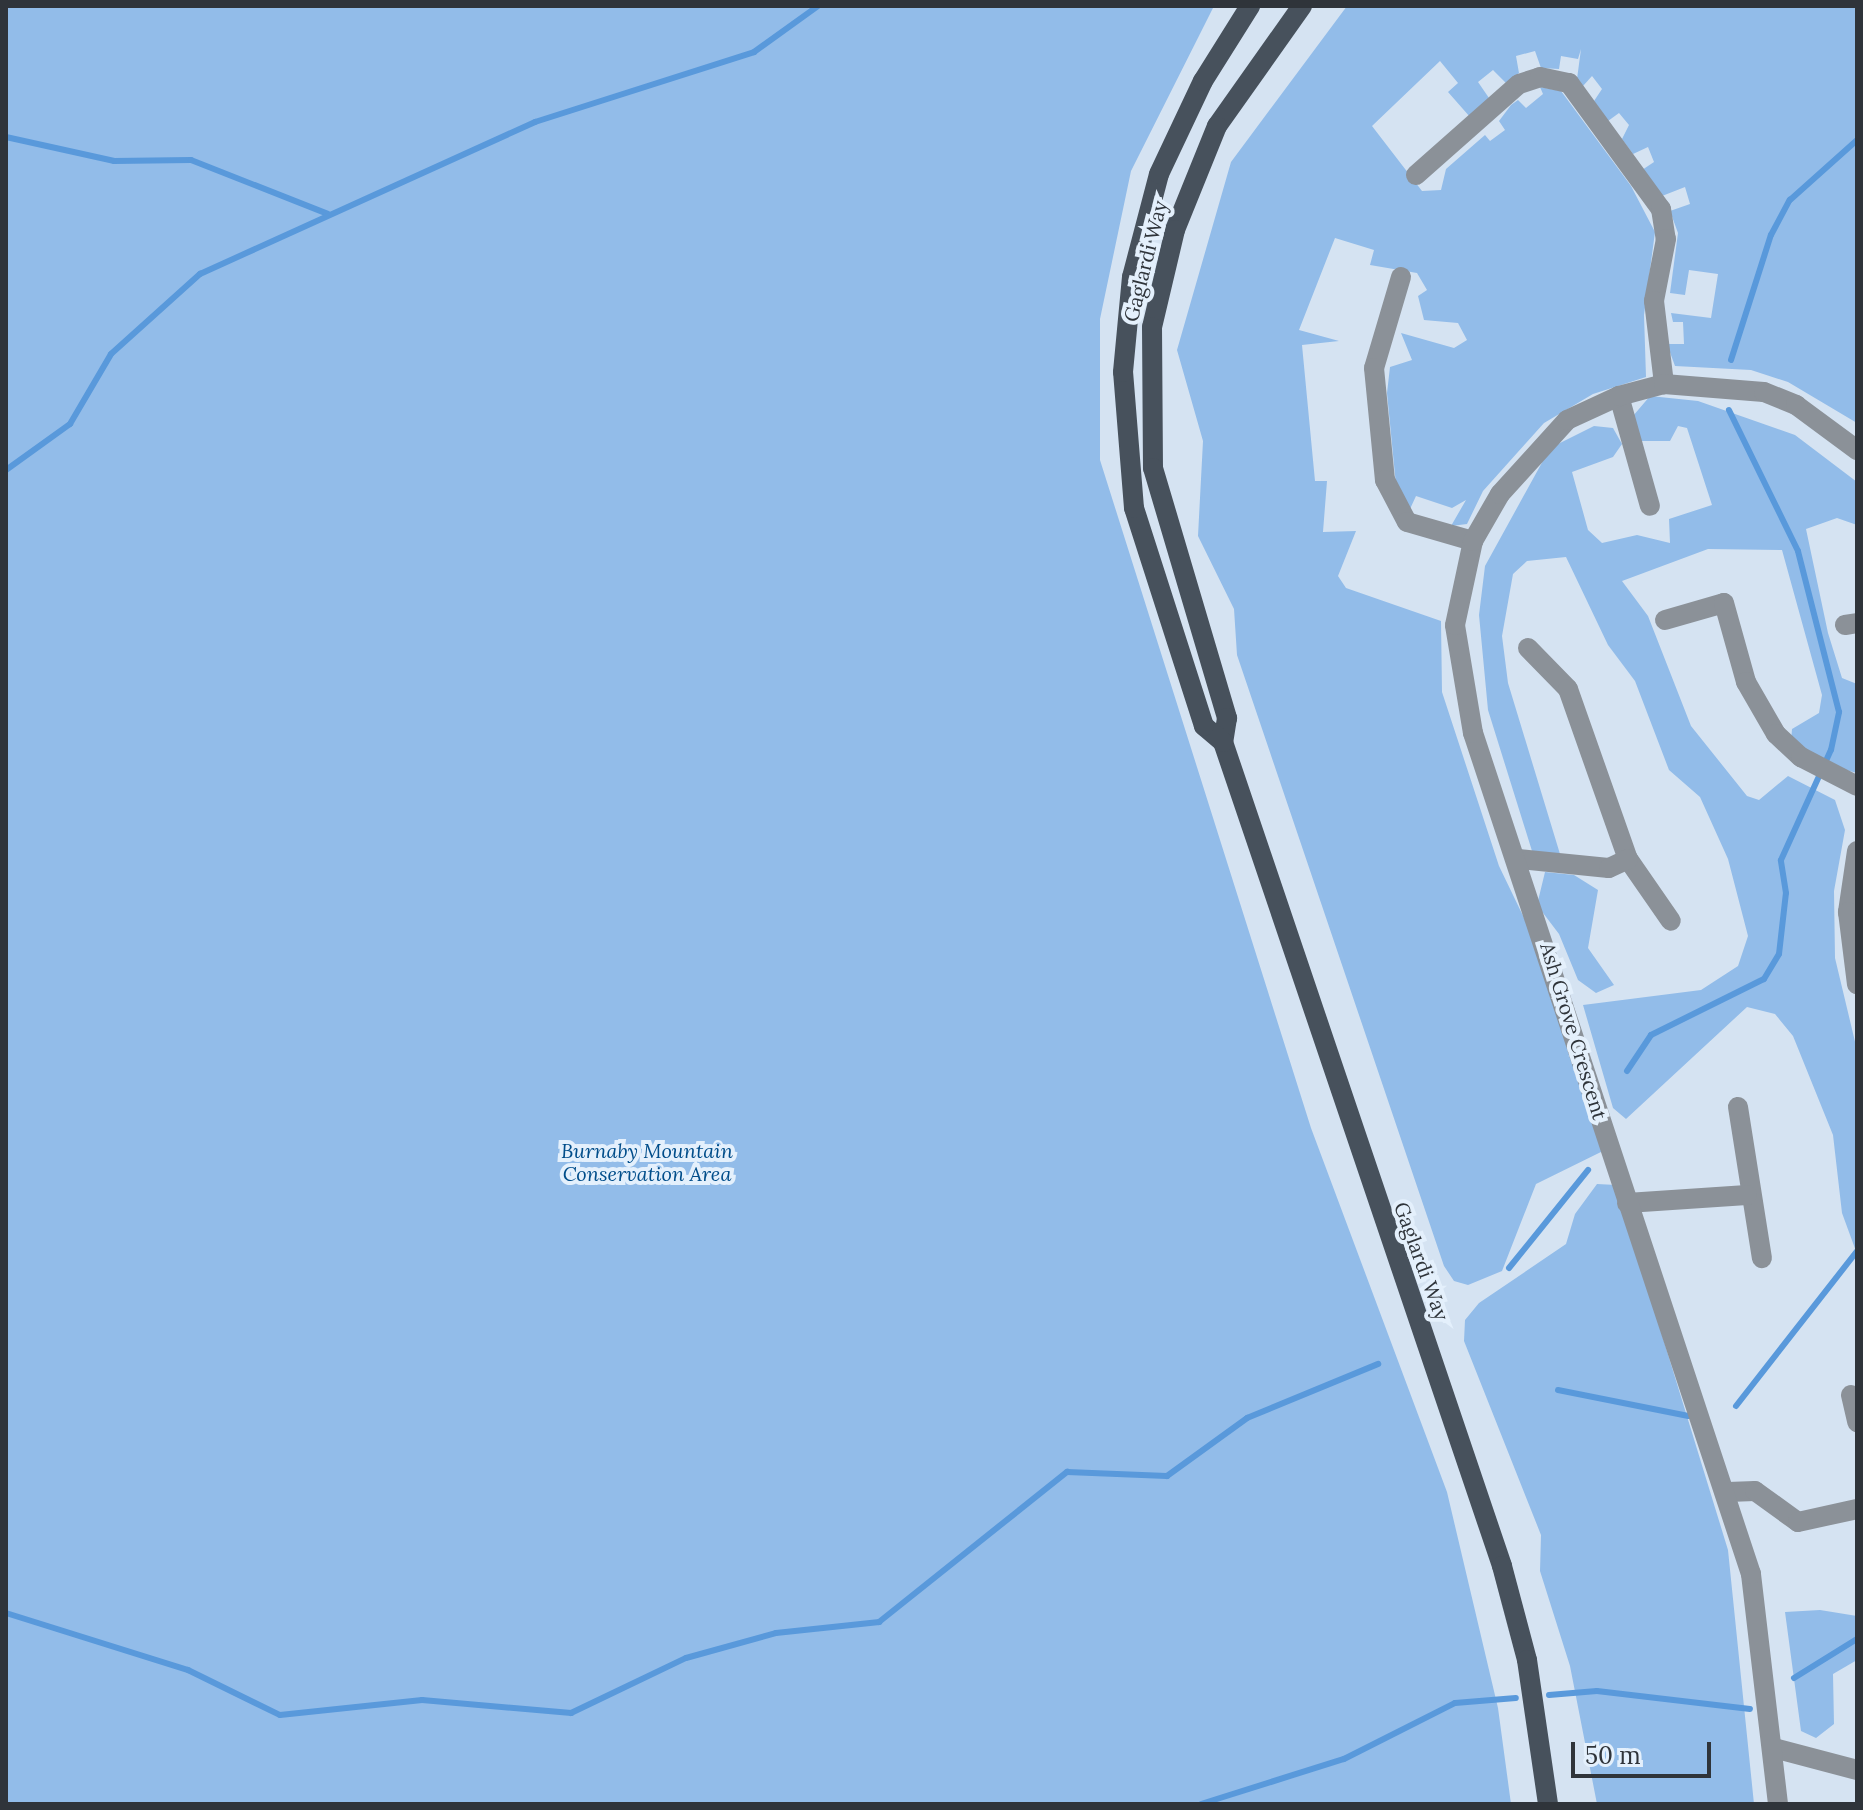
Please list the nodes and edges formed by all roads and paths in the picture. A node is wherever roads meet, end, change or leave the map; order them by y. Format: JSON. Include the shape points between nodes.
{"nodes":[{"id":1,"x":1250,"y":6,"type":"edge"},
{"id":2,"x":1302,"y":6,"type":"edge"},
{"id":3,"x":1416,"y":175,"type":"dead end"},
{"id":4,"x":1401,"y":277,"type":"dead end"},
{"id":5,"x":1664,"y":384,"type":"junction"},
{"id":6,"x":1619,"y":396,"type":"junction"},
{"id":7,"x":1857,"y":450,"type":"edge"},
{"id":8,"x":1650,"y":506,"type":"dead end"},
{"id":9,"x":1473,"y":541,"type":"junction"},
{"id":10,"x":1665,"y":620,"type":"dead end"},
{"id":11,"x":1528,"y":648,"type":"dead end"},
{"id":12,"x":1223,"y":742,"type":"junction"},
{"id":13,"x":1857,"y":786,"type":"edge"},
{"id":14,"x":1857,"y":851,"type":"edge"},
{"id":15,"x":1519,"y":859,"type":"junction"},
{"id":16,"x":1628,"y":859,"type":"junction"},
{"id":17,"x":1671,"y":921,"type":"dead end"},
{"id":18,"x":1857,"y":984,"type":"edge"},
{"id":19,"x":1738,"y":1107,"type":"dead end"},
{"id":20,"x":1747,"y":1195,"type":"junction"},
{"id":21,"x":1627,"y":1203,"type":"junction"},
{"id":22,"x":1762,"y":1258,"type":"dead end"},
{"id":23,"x":1851,"y":1395,"type":"dead end"},
{"id":24,"x":1857,"y":1422,"type":"edge"},
{"id":25,"x":1728,"y":1492,"type":"junction"},
{"id":26,"x":1857,"y":1509,"type":"edge"},
{"id":27,"x":1774,"y":1748,"type":"junction"},
{"id":28,"x":1857,"y":1770,"type":"edge"},
{"id":29,"x":1548,"y":1804,"type":"edge"},
{"id":30,"x":1778,"y":1804,"type":"edge"}],
"edges":[{"from":1,"to":12,"type":"main road","name":"Gaglardi Way","via":[[1203,81],[1159,174],[1132,277],[1123,372],[1134,508],[1204,726]]},
{"from":2,"to":12,"type":"main road","name":"Gaglardi Way","via":[[1217,126],[1175,230],[1152,327],[1153,468],[1227,718]]},
{"from":3,"to":5,"type":"street","via":[[1519,84],[1540,77],[1569,83],[1661,209],[1666,239],[1654,301]]},
{"from":4,"to":9,"type":"street","via":[[1374,368],[1385,480],[1407,522]]},
{"from":5,"to":6,"type":"street","name":"Ash Grove Crescent"},
{"from":5,"to":7,"type":"street","name":"Ash Grove Crescent","via":[[1764,392],[1796,405]]},
{"from":6,"to":8,"type":"street"},
{"from":6,"to":9,"type":"street","name":"Ash Grove Crescent","via":[[1567,420],[1530,453]]},
{"from":9,"to":15,"type":"street","name":"Ash Grove Crescent","via":[[1455,625],[1457,666]]},
{"from":10,"to":13,"type":"street","via":[[1724,603],[1746,682],[1776,734],[1814,764]]},
{"from":11,"to":16,"type":"street","via":[[1568,689]]},
{"from":12,"to":29,"type":"main road","name":"Gaglardi Way","via":[[1502,1566],[1527,1660]]},
{"from":14,"to":18,"type":"street","via":[[1848,912]]},
{"from":15,"to":16,"type":"street","via":[[1609,868]]},
{"from":15,"to":21,"type":"street","name":"Ash Grove Crescent"},
{"from":16,"to":17,"type":"street"},
{"from":19,"to":20,"type":"street"},
{"from":20,"to":21,"type":"street"},
{"from":20,"to":22,"type":"street"},
{"from":21,"to":25,"type":"street","name":"Ash Grove Crescent"},
{"from":23,"to":24,"type":"street"},
{"from":25,"to":26,"type":"street","via":[[1755,1491],[1798,1522]]},
{"from":25,"to":27,"type":"street","name":"Ash Grove Crescent","via":[[1755,1595]]},
{"from":27,"to":28,"type":"street"},
{"from":27,"to":30,"type":"street","name":"Ash Grove Crescent"}]}
